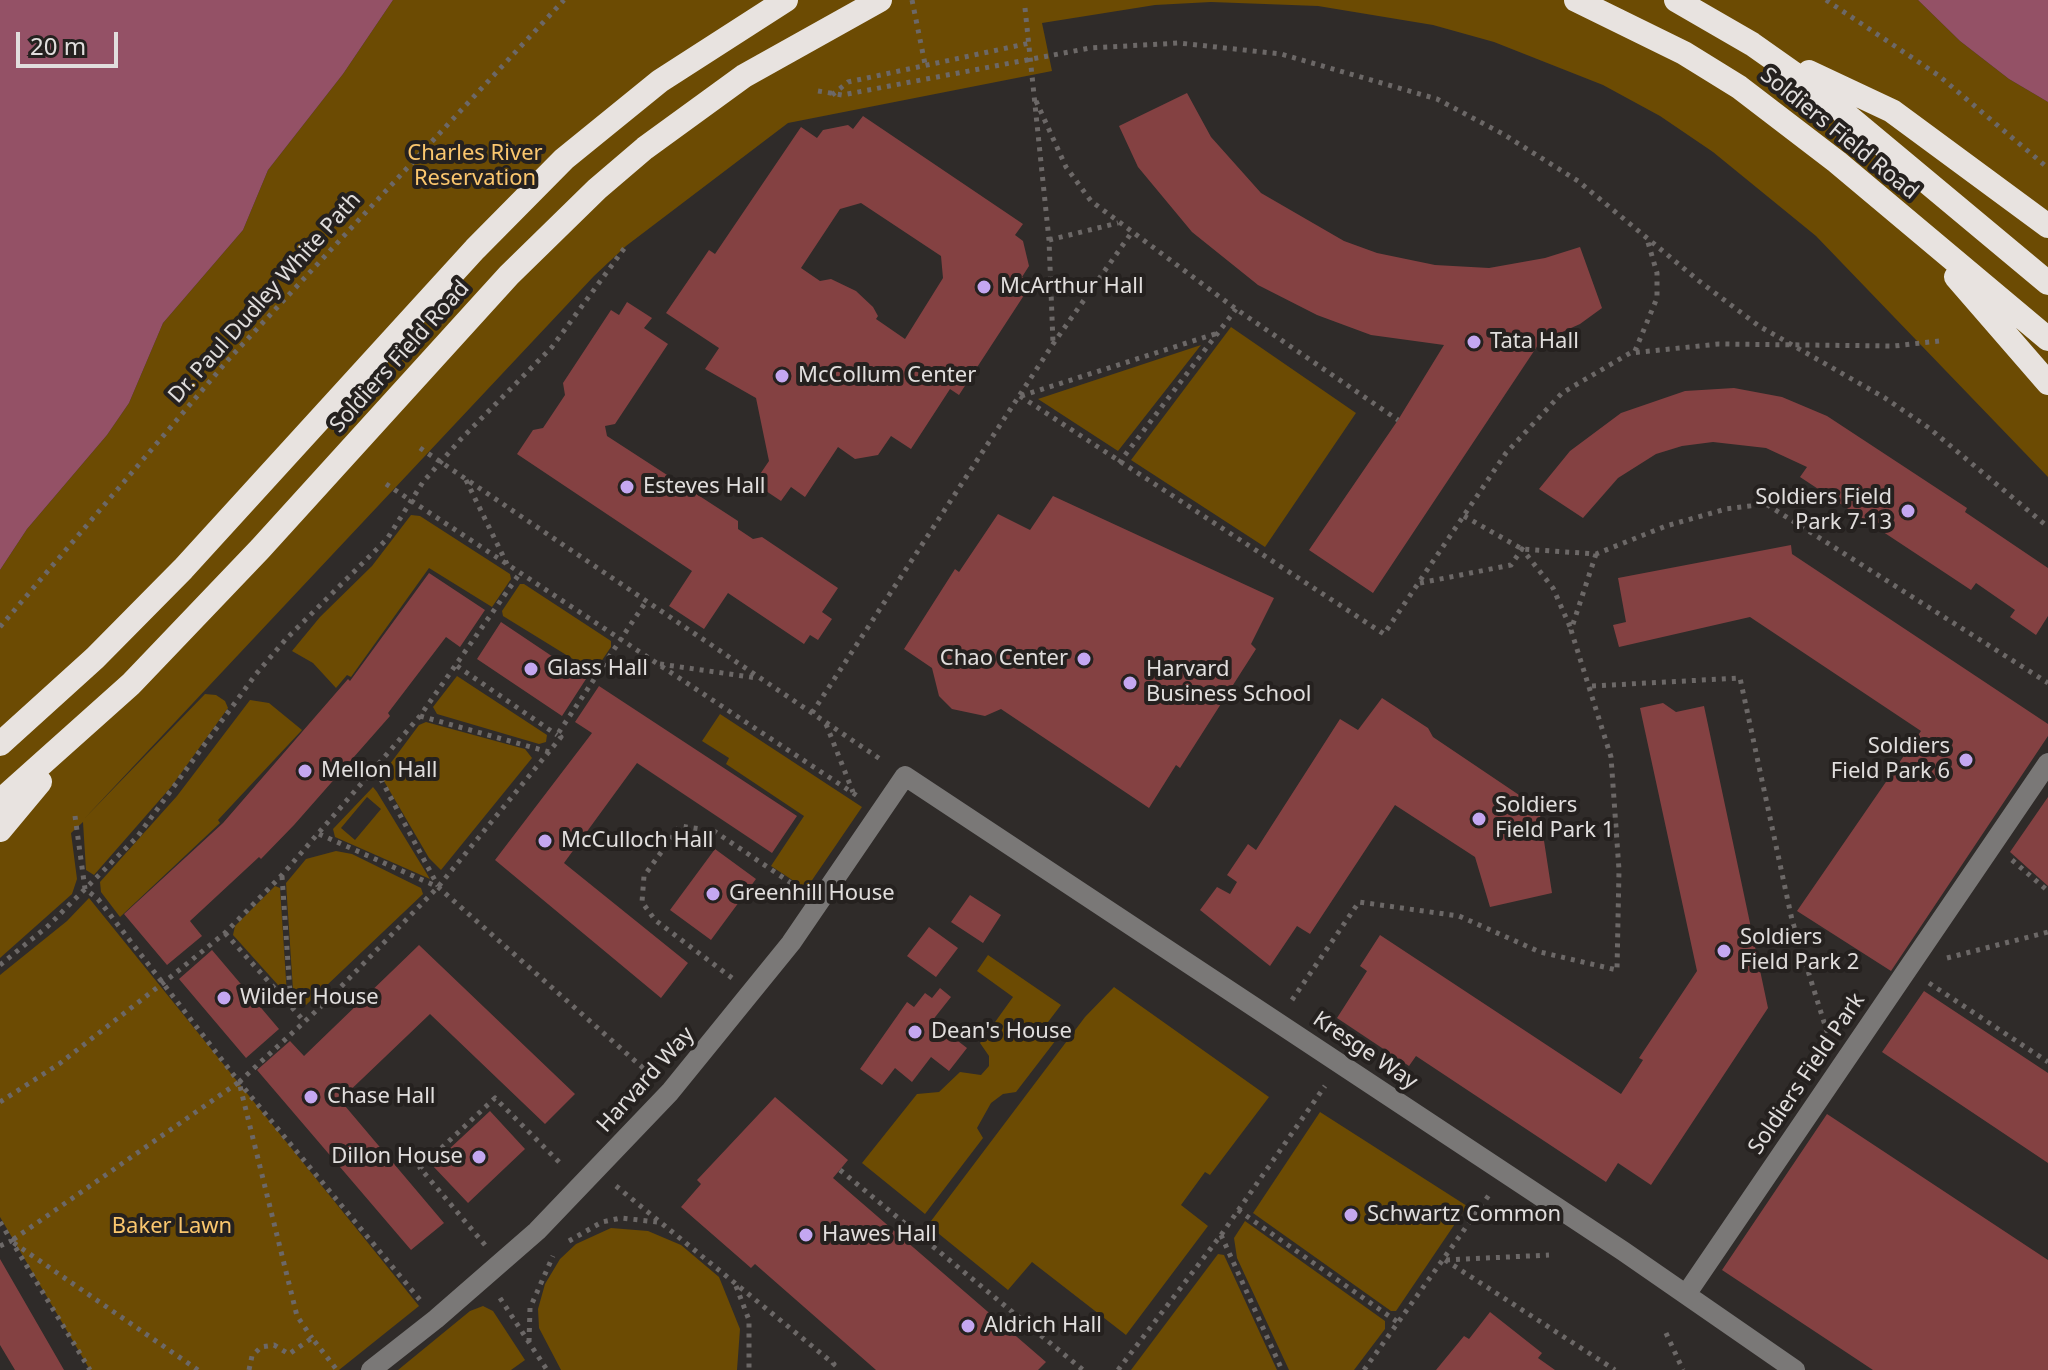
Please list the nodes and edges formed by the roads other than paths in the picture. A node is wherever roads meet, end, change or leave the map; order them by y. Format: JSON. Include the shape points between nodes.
{"nodes":[{"id":1,"x":786,"y":0,"type":"edge"},
{"id":2,"x":880,"y":0,"type":"edge"},
{"id":3,"x":1576,"y":0,"type":"edge"},
{"id":4,"x":1676,"y":0,"type":"edge"},
{"id":5,"x":1752,"y":44,"type":"junction"},
{"id":6,"x":1907,"y":221,"type":"junction"},
{"id":7,"x":2048,"y":226,"type":"edge"},
{"id":8,"x":2048,"y":283,"type":"edge"},
{"id":9,"x":2048,"y":339,"type":"edge"},
{"id":10,"x":2048,"y":383,"type":"edge"},
{"id":11,"x":87,"y":725,"type":"junction"},
{"id":12,"x":1,"y":743,"type":"edge"},
{"id":13,"x":2048,"y":763,"type":"edge"},
{"id":14,"x":905,"y":776,"type":"joint"},
{"id":15,"x":0,"y":801,"type":"edge"},
{"id":16,"x":0,"y":830,"type":"edge"},
{"id":17,"x":1687,"y":1293,"type":"junction"},
{"id":18,"x":371,"y":1370,"type":"edge"},
{"id":19,"x":1795,"y":1370,"type":"edge"}],
"edges":[{"from":1,"to":12,"type":"highway","name":"Soldiers Field Road","via":[[660,81],[564,159],[183,569]]},
{"from":2,"to":11,"type":"highway","name":"Soldiers Field Road","via":[[744,76],[597,189],[509,275],[249,560]]},
{"from":3,"to":6,"type":"highway","name":"Soldiers Field Road","via":[[1684,53],[1739,87]]},
{"from":4,"to":5,"type":"highway","name":"Soldiers Field Road"},
{"from":5,"to":7,"type":"highway","via":[[1892,111]]},
{"from":5,"to":8,"type":"highway","name":"Soldiers Field Road","via":[[1839,108]]},
{"from":6,"to":9,"type":"highway","name":"Soldiers Field Road"},
{"from":6,"to":10,"type":"highway"},
{"from":11,"to":15,"type":"highway","name":"Soldiers Field Road"},
{"from":11,"to":16,"type":"highway"},
{"from":13,"to":17,"type":"street","name":"Soldiers Field Park"},
{"from":14,"to":17,"type":"street","name":"Kresge Way"},
{"from":14,"to":18,"type":"street","name":"Harvard Way","via":[[752,993],[670,1092],[494,1271]]},
{"from":17,"to":19,"type":"street","name":"Kresge Way"}]}
